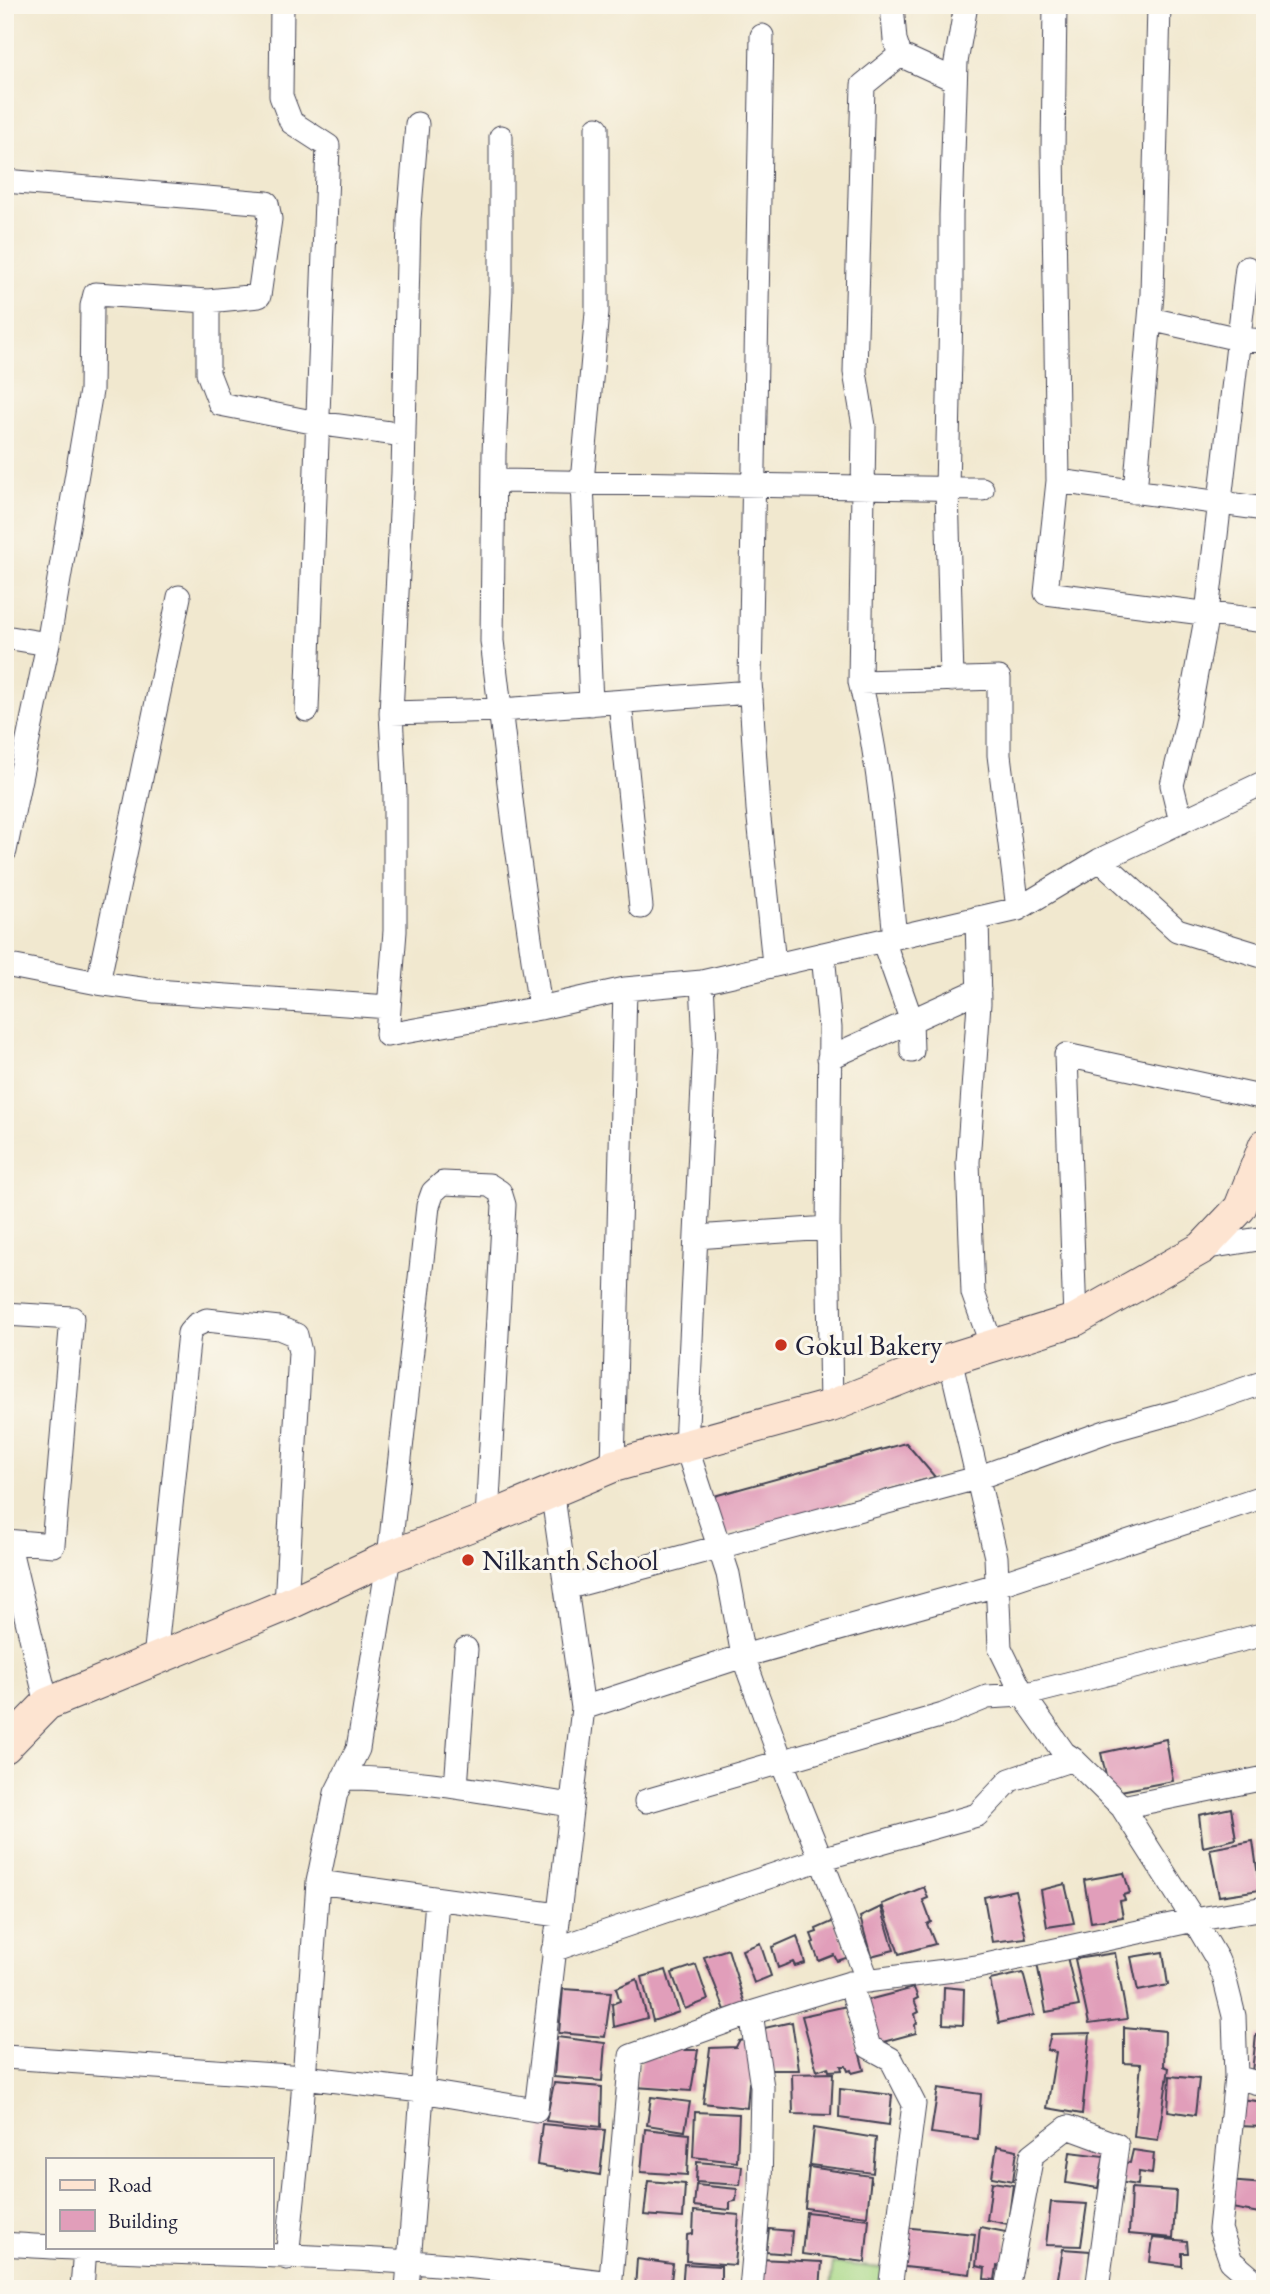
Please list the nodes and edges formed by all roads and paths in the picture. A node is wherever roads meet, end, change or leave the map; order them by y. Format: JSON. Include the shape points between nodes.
{"nodes":[{"id":1,"x":282,"y":5,"type":"edge"},
{"id":2,"x":892,"y":5,"type":"edge"},
{"id":3,"x":966,"y":5,"type":"edge"},
{"id":4,"x":1055,"y":5,"type":"edge"},
{"id":5,"x":1159,"y":5,"type":"edge"},
{"id":6,"x":762,"y":36,"type":"dead end"},
{"id":7,"x":900,"y":55,"type":"junction"},
{"id":8,"x":955,"y":80,"type":"junction"},
{"id":9,"x":417,"y":124,"type":"dead end"},
{"id":10,"x":597,"y":128,"type":"dead end"},
{"id":11,"x":501,"y":137,"type":"dead end"},
{"id":12,"x":5,"y":181,"type":"edge"},
{"id":13,"x":1247,"y":268,"type":"dead end"},
{"id":14,"x":208,"y":301,"type":"junction"},
{"id":15,"x":1150,"y":319,"type":"junction"},
{"id":16,"x":1239,"y":339,"type":"junction"},
{"id":17,"x":1265,"y":341,"type":"edge"},
{"id":18,"x":317,"y":423,"type":"junction"},
{"id":19,"x":404,"y":435,"type":"junction"},
{"id":20,"x":494,"y":481,"type":"junction"},
{"id":21,"x":1058,"y":481,"type":"junction"},
{"id":22,"x":582,"y":482,"type":"junction"},
{"id":23,"x":752,"y":485,"type":"junction"},
{"id":24,"x":863,"y":487,"type":"junction"},
{"id":25,"x":947,"y":488,"type":"junction"},
{"id":26,"x":982,"y":489,"type":"dead end"},
{"id":27,"x":1135,"y":492,"type":"junction"},
{"id":28,"x":1221,"y":503,"type":"junction"},
{"id":29,"x":1265,"y":509,"type":"edge"},
{"id":30,"x":179,"y":597,"type":"dead end"},
{"id":31,"x":1207,"y":613,"type":"junction"},
{"id":32,"x":1265,"y":621,"type":"edge"},
{"id":33,"x":5,"y":637,"type":"edge"},
{"id":34,"x":48,"y":644,"type":"junction"},
{"id":35,"x":952,"y":680,"type":"junction"},
{"id":36,"x":860,"y":682,"type":"junction"},
{"id":37,"x":751,"y":692,"type":"junction"},
{"id":38,"x":620,"y":702,"type":"junction"},
{"id":39,"x":591,"y":704,"type":"junction"},
{"id":40,"x":307,"y":710,"type":"dead end"},
{"id":41,"x":501,"y":710,"type":"junction"},
{"id":42,"x":391,"y":713,"type":"junction"},
{"id":43,"x":1265,"y":782,"type":"edge"},
{"id":44,"x":1181,"y":822,"type":"junction"},
{"id":45,"x":5,"y":851,"type":"edge"},
{"id":46,"x":1100,"y":860,"type":"junction"},
{"id":47,"x":641,"y":907,"type":"dead end"},
{"id":48,"x":1018,"y":909,"type":"junction"},
{"id":49,"x":978,"y":918,"type":"junction"},
{"id":50,"x":889,"y":938,"type":"junction"},
{"id":51,"x":823,"y":954,"type":"junction"},
{"id":52,"x":1265,"y":957,"type":"edge"},
{"id":53,"x":774,"y":964,"type":"junction"},
{"id":54,"x":5,"y":965,"type":"edge"},
{"id":55,"x":702,"y":982,"type":"junction"},
{"id":56,"x":99,"y":983,"type":"junction"},
{"id":57,"x":625,"y":989,"type":"junction"},
{"id":58,"x":979,"y":990,"type":"junction"},
{"id":59,"x":389,"y":1007,"type":"junction"},
{"id":60,"x":540,"y":1008,"type":"junction"},
{"id":61,"x":911,"y":1019,"type":"junction"},
{"id":62,"x":912,"y":1051,"type":"dead end"},
{"id":63,"x":830,"y":1058,"type":"junction"},
{"id":64,"x":1265,"y":1098,"type":"edge"},
{"id":65,"x":1265,"y":1145,"type":"edge"},
{"id":66,"x":828,"y":1228,"type":"junction"},
{"id":67,"x":696,"y":1237,"type":"junction"},
{"id":68,"x":1265,"y":1238,"type":"edge"},
{"id":69,"x":1202,"y":1248,"type":"junction"},
{"id":70,"x":5,"y":1314,"type":"edge"},
{"id":71,"x":1075,"y":1320,"type":"junction"},
{"id":72,"x":992,"y":1346,"type":"junction"},
{"id":73,"x":950,"y":1359,"type":"junction"},
{"id":74,"x":1265,"y":1382,"type":"edge"},
{"id":75,"x":831,"y":1406,"type":"junction"},
{"id":76,"x":686,"y":1446,"type":"junction"},
{"id":77,"x":613,"y":1466,"type":"junction"},
{"id":78,"x":977,"y":1478,"type":"junction"},
{"id":79,"x":552,"y":1490,"type":"junction"},
{"id":80,"x":1265,"y":1496,"type":"edge"},
{"id":81,"x":487,"y":1519,"type":"junction"},
{"id":82,"x":6,"y":1541,"type":"edge"},
{"id":83,"x":719,"y":1546,"type":"junction"},
{"id":84,"x":389,"y":1557,"type":"junction"},
{"id":85,"x":997,"y":1585,"type":"junction"},
{"id":86,"x":566,"y":1588,"type":"junction"},
{"id":87,"x":286,"y":1605,"type":"junction"},
{"id":88,"x":1265,"y":1634,"type":"edge"},
{"id":89,"x":466,"y":1649,"type":"dead end"},
{"id":90,"x":743,"y":1656,"type":"junction"},
{"id":91,"x":155,"y":1659,"type":"junction"},
{"id":92,"x":1024,"y":1695,"type":"junction"},
{"id":93,"x":47,"y":1704,"type":"junction"},
{"id":94,"x":583,"y":1708,"type":"junction"},
{"id":95,"x":5,"y":1747,"type":"edge"},
{"id":96,"x":1073,"y":1759,"type":"junction"},
{"id":97,"x":782,"y":1763,"type":"junction"},
{"id":98,"x":343,"y":1778,"type":"junction"},
{"id":99,"x":1265,"y":1778,"type":"edge"},
{"id":100,"x":456,"y":1787,"type":"junction"},
{"id":101,"x":646,"y":1801,"type":"dead end"},
{"id":102,"x":571,"y":1805,"type":"junction"},
{"id":103,"x":1122,"y":1807,"type":"junction"},
{"id":104,"x":821,"y":1859,"type":"junction"},
{"id":105,"x":318,"y":1882,"type":"junction"},
{"id":106,"x":437,"y":1899,"type":"junction"},
{"id":107,"x":1265,"y":1908,"type":"edge"},
{"id":108,"x":558,"y":1916,"type":"junction"},
{"id":109,"x":1194,"y":1920,"type":"junction"},
{"id":110,"x":554,"y":1950,"type":"junction"},
{"id":111,"x":859,"y":1982,"type":"junction"},
{"id":112,"x":751,"y":2013,"type":"junction"},
{"id":113,"x":5,"y":2057,"type":"edge"},
{"id":114,"x":304,"y":2077,"type":"junction"},
{"id":115,"x":1236,"y":2077,"type":"junction"},
{"id":116,"x":1265,"y":2085,"type":"edge"},
{"id":117,"x":421,"y":2091,"type":"junction"},
{"id":118,"x":5,"y":2245,"type":"edge"},
{"id":119,"x":46,"y":2247,"type":"edge"},
{"id":120,"x":65,"y":2248,"type":"edge"},
{"id":121,"x":85,"y":2249,"type":"edge"},
{"id":122,"x":287,"y":2258,"type":"junction"},
{"id":123,"x":409,"y":2262,"type":"junction"},
{"id":124,"x":528,"y":2281,"type":"edge"},
{"id":125,"x":610,"y":2286,"type":"edge"},
{"id":126,"x":82,"y":2289,"type":"edge"},
{"id":127,"x":407,"y":2289,"type":"edge"},
{"id":128,"x":751,"y":2289,"type":"edge"},
{"id":129,"x":890,"y":2289,"type":"edge"},
{"id":130,"x":1007,"y":2289,"type":"edge"},
{"id":131,"x":1097,"y":2289,"type":"edge"},
{"id":132,"x":1264,"y":2289,"type":"edge"}],
"edges":[{"from":1,"to":18,"type":"street","via":[[281,96],[291,122],[328,146]]},
{"from":2,"to":7,"type":"street"},
{"from":3,"to":8,"type":"street"},
{"from":4,"to":21,"type":"street"},
{"from":5,"to":15,"type":"street"},
{"from":6,"to":23,"type":"street"},
{"from":7,"to":8,"type":"street"},
{"from":7,"to":24,"type":"street","via":[[863,85],[855,372],[864,426]]},
{"from":8,"to":25,"type":"street"},
{"from":9,"to":19,"type":"street","via":[[409,219]]},
{"from":10,"to":22,"type":"street","via":[[597,312]]},
{"from":11,"to":20,"type":"street"},
{"from":12,"to":14,"type":"street","via":[[267,203],[270,219],[260,296]]},
{"from":13,"to":16,"type":"street"},
{"from":14,"to":18,"type":"street","via":[[208,373],[220,404]]},
{"from":14,"to":34,"type":"street","via":[[95,294],[91,391]]},
{"from":15,"to":16,"type":"street"},
{"from":15,"to":27,"type":"street"},
{"from":16,"to":17,"type":"street"},
{"from":16,"to":28,"type":"street"},
{"from":18,"to":19,"type":"street"},
{"from":18,"to":40,"type":"street"},
{"from":19,"to":42,"type":"street"},
{"from":20,"to":22,"type":"street"},
{"from":20,"to":41,"type":"street","via":[[492,641]]},
{"from":21,"to":27,"type":"street"},
{"from":21,"to":31,"type":"street","via":[[1046,593]]},
{"from":22,"to":23,"type":"street"},
{"from":22,"to":39,"type":"street"},
{"from":23,"to":24,"type":"street"},
{"from":23,"to":37,"type":"street"},
{"from":24,"to":25,"type":"street"},
{"from":24,"to":36,"type":"street"},
{"from":25,"to":26,"type":"street"},
{"from":25,"to":35,"type":"street"},
{"from":27,"to":28,"type":"street"},
{"from":28,"to":29,"type":"street"},
{"from":28,"to":31,"type":"street"},
{"from":30,"to":56,"type":"street"},
{"from":31,"to":32,"type":"street"},
{"from":31,"to":44,"type":"street","via":[[1172,785]]},
{"from":33,"to":34,"type":"street"},
{"from":34,"to":45,"type":"street"},
{"from":35,"to":36,"type":"street"},
{"from":35,"to":48,"type":"street","via":[[999,678],[999,755]]},
{"from":36,"to":50,"type":"street","via":[[878,784]]},
{"from":37,"to":38,"type":"street"},
{"from":37,"to":53,"type":"street"},
{"from":38,"to":39,"type":"street"},
{"from":38,"to":47,"type":"street"},
{"from":39,"to":41,"type":"street"},
{"from":41,"to":42,"type":"street"},
{"from":41,"to":60,"type":"street"},
{"from":42,"to":59,"type":"street","via":[[395,917]]},
{"from":43,"to":44,"type":"street"},
{"from":44,"to":46,"type":"street"},
{"from":46,"to":48,"type":"street"},
{"from":46,"to":52,"type":"street","via":[[1177,930]]},
{"from":48,"to":49,"type":"street"},
{"from":49,"to":50,"type":"street"},
{"from":49,"to":58,"type":"street"},
{"from":50,"to":51,"type":"street"},
{"from":50,"to":61,"type":"street"},
{"from":51,"to":53,"type":"street"},
{"from":51,"to":63,"type":"street"},
{"from":53,"to":55,"type":"street"},
{"from":54,"to":56,"type":"street"},
{"from":55,"to":57,"type":"street"},
{"from":55,"to":67,"type":"street","via":[[705,1044]]},
{"from":56,"to":59,"type":"street"},
{"from":57,"to":60,"type":"street"},
{"from":57,"to":77,"type":"street"},
{"from":58,"to":61,"type":"street"},
{"from":58,"to":72,"type":"street","via":[[968,1162],[972,1293]]},
{"from":59,"to":60,"type":"street","via":[[387,1035]]},
{"from":61,"to":62,"type":"street"},
{"from":61,"to":63,"type":"street"},
{"from":63,"to":66,"type":"street"},
{"from":64,"to":71,"type":"street","via":[[1066,1055]]},
{"from":65,"to":69,"type":"main road","via":[[1240,1208]]},
{"from":66,"to":67,"type":"street"},
{"from":66,"to":75,"type":"street"},
{"from":67,"to":76,"type":"street"},
{"from":68,"to":69,"type":"street"},
{"from":69,"to":71,"type":"main road"},
{"from":70,"to":82,"type":"street","via":[[72,1318],[53,1545]]},
{"from":71,"to":72,"type":"main road"},
{"from":72,"to":73,"type":"main road"},
{"from":73,"to":75,"type":"main road"},
{"from":73,"to":78,"type":"street"},
{"from":74,"to":78,"type":"street"},
{"from":75,"to":76,"type":"main road"},
{"from":76,"to":77,"type":"main road"},
{"from":76,"to":83,"type":"street"},
{"from":77,"to":79,"type":"main road"},
{"from":78,"to":83,"type":"street"},
{"from":78,"to":85,"type":"street","via":[[996,1558]]},
{"from":79,"to":81,"type":"main road"},
{"from":79,"to":86,"type":"street"},
{"from":80,"to":85,"type":"street"},
{"from":81,"to":84,"type":"main road"},
{"from":81,"to":84,"type":"street","via":[[504,1205],[500,1192],[489,1185],[443,1183],[428,1206]]},
{"from":82,"to":93,"type":"street"},
{"from":83,"to":86,"type":"street"},
{"from":83,"to":90,"type":"street"},
{"from":84,"to":87,"type":"main road"},
{"from":84,"to":98,"type":"street","via":[[358,1749]]},
{"from":85,"to":90,"type":"street"},
{"from":85,"to":92,"type":"street","via":[[1000,1648]]},
{"from":86,"to":94,"type":"street"},
{"from":87,"to":91,"type":"main road"},
{"from":87,"to":91,"type":"street","via":[[300,1352],[296,1335],[279,1328],[207,1320],[189,1333],[187,1345]]},
{"from":88,"to":92,"type":"street"},
{"from":89,"to":100,"type":"street"},
{"from":90,"to":94,"type":"street"},
{"from":90,"to":97,"type":"street"},
{"from":91,"to":93,"type":"main road"},
{"from":92,"to":96,"type":"street"},
{"from":92,"to":97,"type":"street","via":[[986,1697],[943,1715]]},
{"from":93,"to":95,"type":"main road"},
{"from":94,"to":102,"type":"street"},
{"from":96,"to":103,"type":"street"},
{"from":96,"to":104,"type":"street","via":[[1010,1780],[977,1815]]},
{"from":97,"to":101,"type":"street"},
{"from":97,"to":104,"type":"street"},
{"from":98,"to":100,"type":"street"},
{"from":98,"to":105,"type":"street"},
{"from":99,"to":103,"type":"street"},
{"from":100,"to":102,"type":"street"},
{"from":102,"to":108,"type":"street"},
{"from":103,"to":109,"type":"street"},
{"from":104,"to":110,"type":"street"},
{"from":104,"to":111,"type":"street"},
{"from":105,"to":106,"type":"street"},
{"from":105,"to":114,"type":"street"},
{"from":106,"to":108,"type":"street"},
{"from":106,"to":117,"type":"street"},
{"from":107,"to":109,"type":"street"},
{"from":108,"to":110,"type":"street"},
{"from":109,"to":111,"type":"street","via":[[977,1967]]},
{"from":109,"to":115,"type":"street","via":[[1217,1959],[1229,1996]]},
{"from":110,"to":117,"type":"street","via":[[536,2110]]},
{"from":111,"to":112,"type":"street"},
{"from":111,"to":129,"type":"street","via":[[869,2047],[891,2059],[914,2104]]},
{"from":112,"to":125,"type":"street","via":[[631,2056]]},
{"from":112,"to":128,"type":"street","via":[[762,2087]]},
{"from":113,"to":114,"type":"street"},
{"from":114,"to":117,"type":"street"},
{"from":114,"to":122,"type":"street"},
{"from":115,"to":116,"type":"street"},
{"from":115,"to":132,"type":"street","via":[[1220,2230],[1231,2261]]},
{"from":117,"to":123,"type":"street"},
{"from":118,"to":119,"type":"street"},
{"from":120,"to":121,"type":"street"},
{"from":121,"to":122,"type":"street"},
{"from":121,"to":126,"type":"street"},
{"from":122,"to":123,"type":"street"},
{"from":123,"to":124,"type":"street"},
{"from":123,"to":127,"type":"street"},
{"from":124,"to":125,"type":"street"},
{"from":130,"to":131,"type":"street","via":[[1032,2155],[1068,2127],[1117,2145]]}]}
